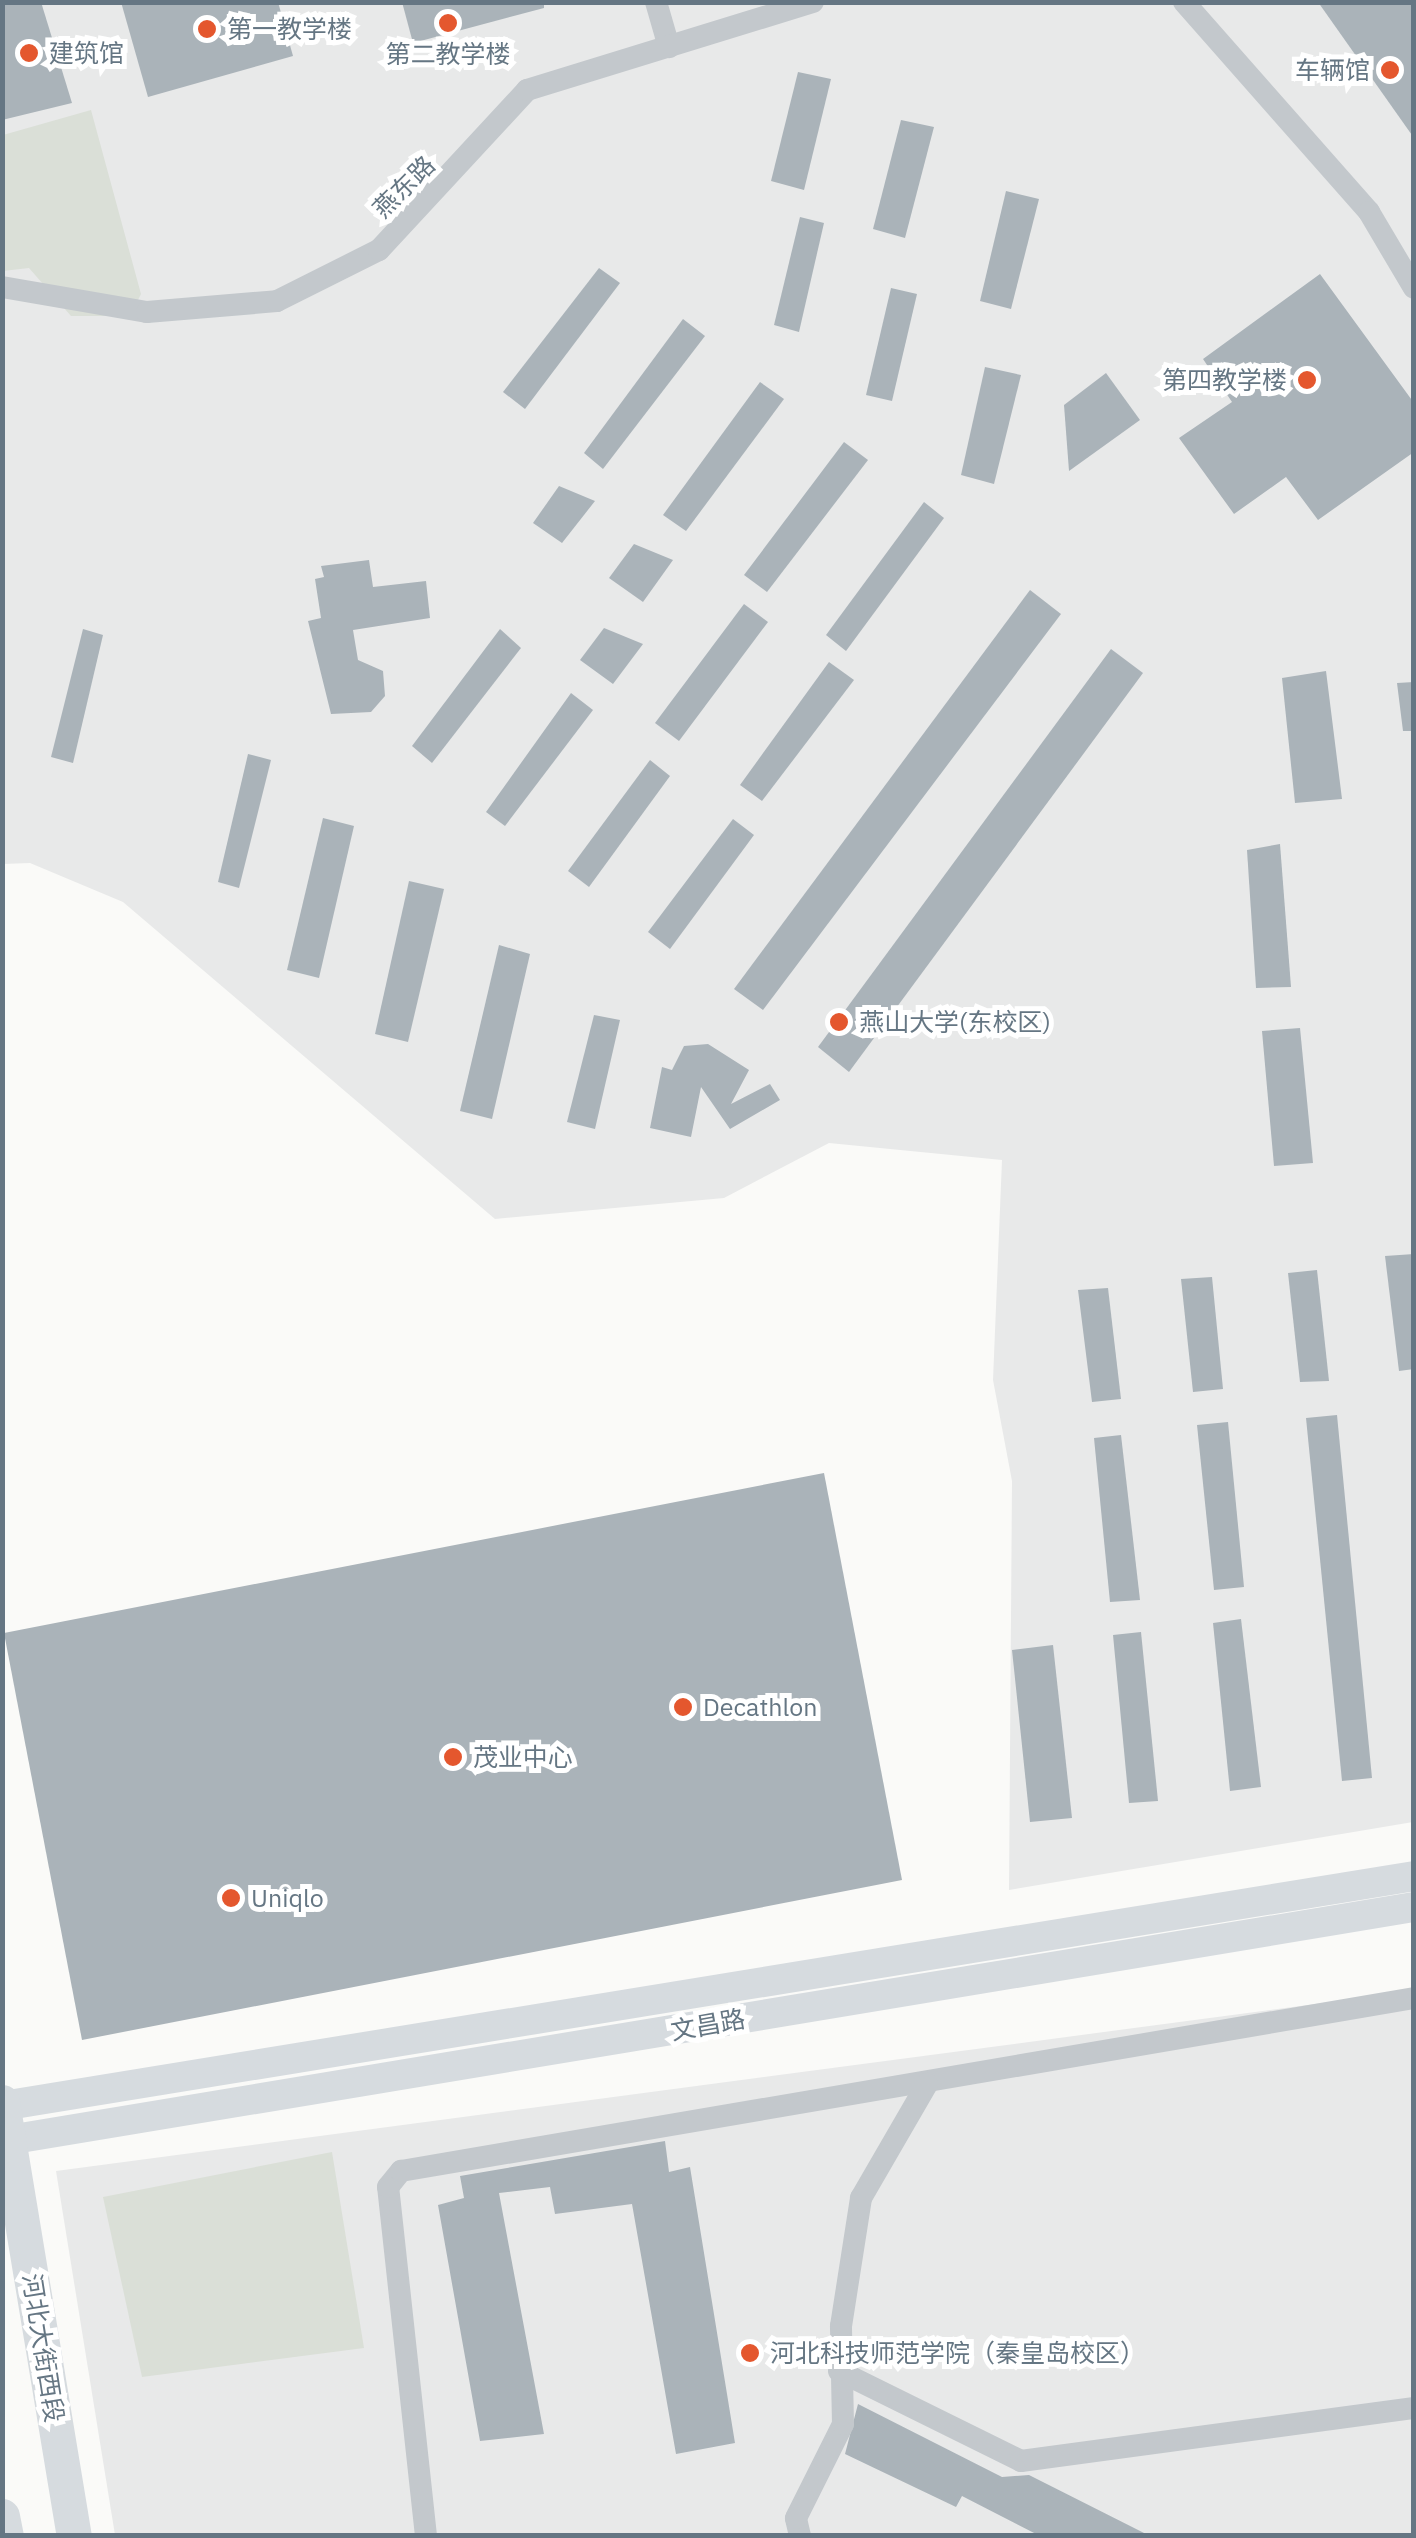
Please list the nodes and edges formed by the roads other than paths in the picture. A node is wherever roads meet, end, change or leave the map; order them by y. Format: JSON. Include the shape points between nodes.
{"nodes":[{"id":1,"x":656,"y":2,"type":"edge"},
{"id":2,"x":813,"y":2,"type":"edge"},
{"id":3,"x":1184,"y":2,"type":"edge"},
{"id":4,"x":669,"y":46,"type":"junction"},
{"id":5,"x":1410,"y":275,"type":"edge"},
{"id":6,"x":2,"y":287,"type":"edge"},
{"id":7,"x":1414,"y":1876,"type":"edge"},
{"id":8,"x":1414,"y":1907,"type":"edge"},
{"id":9,"x":1414,"y":1998,"type":"edge"},
{"id":10,"x":927,"y":2084,"type":"junction"},
{"id":11,"x":4,"y":2119,"type":"edge"},
{"id":12,"x":839,"y":2371,"type":"junction"},
{"id":13,"x":1414,"y":2408,"type":"edge"},
{"id":14,"x":2,"y":2516,"type":"edge"},
{"id":15,"x":6,"y":2536,"type":"edge"},
{"id":16,"x":74,"y":2536,"type":"edge"},
{"id":17,"x":426,"y":2536,"type":"edge"},
{"id":18,"x":800,"y":2536,"type":"edge"}],
"edges":[{"from":1,"to":4,"type":"street"},
{"from":2,"to":4,"type":"street","name":"燕东路"},
{"from":3,"to":5,"type":"street","via":[[1370,212]]},
{"from":4,"to":6,"type":"street","name":"燕东路","via":[[527,90],[379,250],[277,301],[146,312]]},
{"from":7,"to":11,"type":"main road","name":"文昌路"},
{"from":8,"to":11,"type":"main road","name":"文昌路"},
{"from":9,"to":10,"type":"street"},
{"from":10,"to":12,"type":"street","via":[[861,2198]]},
{"from":10,"to":17,"type":"street","via":[[400,2171],[388,2187]]},
{"from":11,"to":16,"type":"highway","name":"河北大街西段"},
{"from":12,"to":13,"type":"street","via":[[1021,2461]]},
{"from":12,"to":18,"type":"street","via":[[844,2424],[796,2518]]},
{"from":14,"to":15,"type":"highway"}]}
